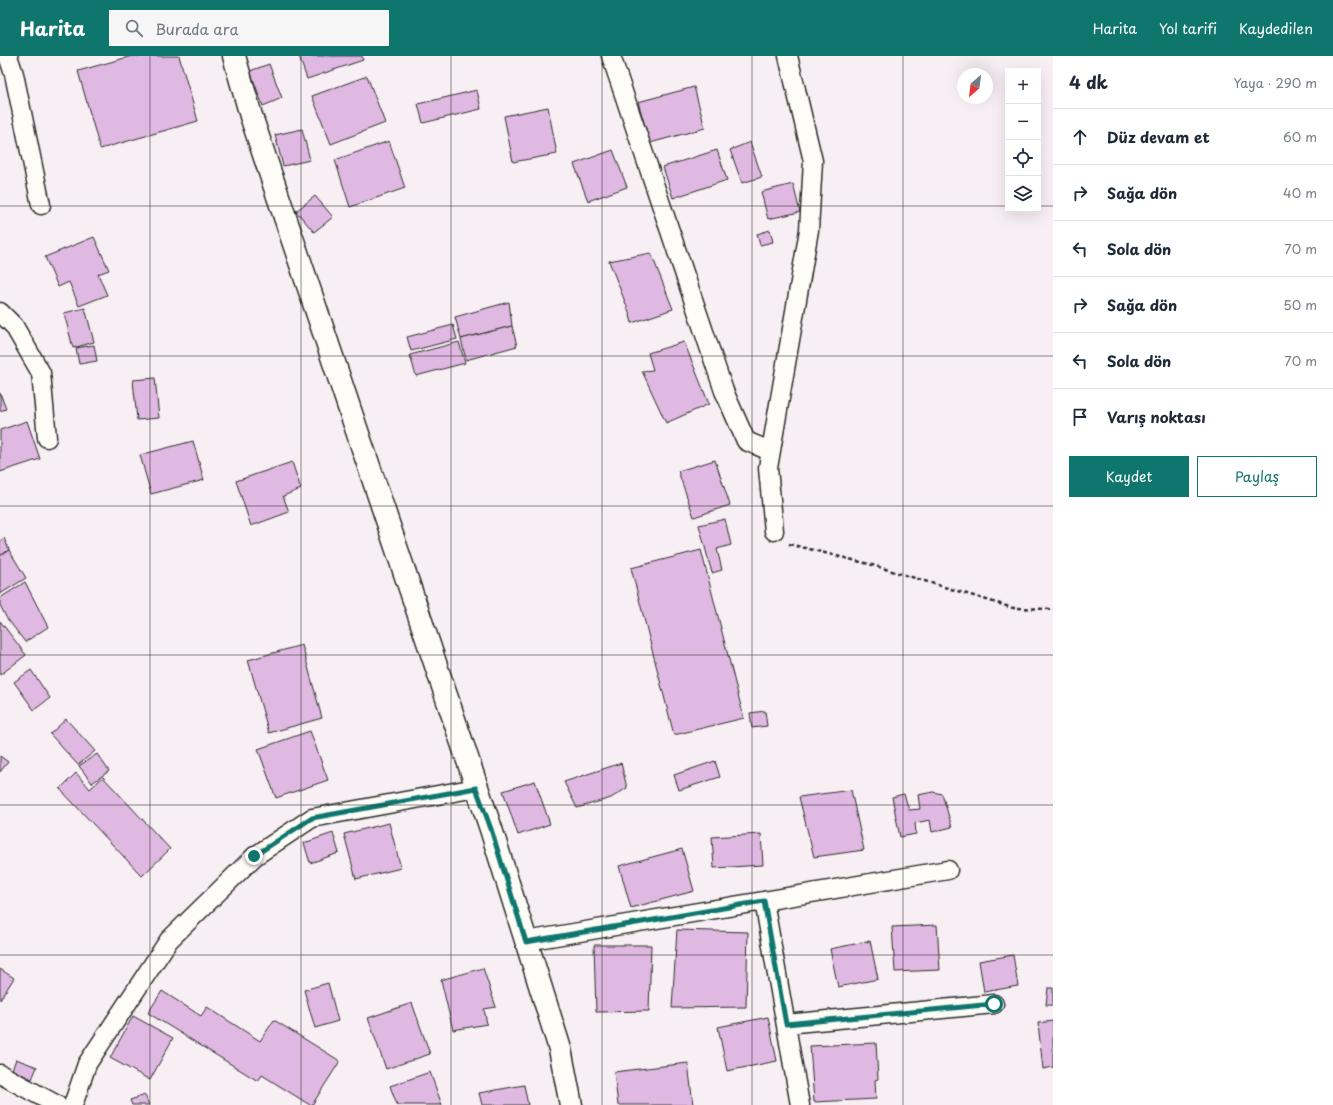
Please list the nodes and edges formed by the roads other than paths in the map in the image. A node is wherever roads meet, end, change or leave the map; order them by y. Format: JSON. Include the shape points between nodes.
{"nodes":[{"id":1,"x":8,"y":56,"type":"edge"},
{"id":2,"x":234,"y":56,"type":"edge"},
{"id":3,"x":611,"y":56,"type":"edge"},
{"id":4,"x":789,"y":57,"type":"edge"},
{"id":5,"x":41,"y":205,"type":"dead end"},
{"id":6,"x":0,"y":312,"type":"edge"},
{"id":7,"x":47,"y":438,"type":"dead end"},
{"id":8,"x":770,"y":451,"type":"junction"},
{"id":9,"x":774,"y":531,"type":"road end"},
{"id":10,"x":476,"y":788,"type":"junction"},
{"id":11,"x":948,"y":870,"type":"dead end"},
{"id":12,"x":764,"y":901,"type":"junction"},
{"id":13,"x":526,"y":942,"type":"junction"},
{"id":14,"x":994,"y":1004,"type":"dead end"},
{"id":15,"x":786,"y":1024,"type":"junction"},
{"id":16,"x":0,"y":1074,"type":"edge"},
{"id":17,"x":57,"y":1105,"type":"edge"},
{"id":18,"x":73,"y":1105,"type":"edge"},
{"id":19,"x":571,"y":1105,"type":"edge"},
{"id":20,"x":800,"y":1105,"type":"edge"}],
"edges":[{"from":1,"to":5,"type":"street"},
{"from":2,"to":10,"type":"street","via":[[254,123]]},
{"from":3,"to":8,"type":"street","via":[[724,391],[746,441]]},
{"from":4,"to":8,"type":"street","via":[[813,161],[809,230]]},
{"from":6,"to":7,"type":"street","via":[[14,326],[41,373]]},
{"from":8,"to":9,"type":"street","via":[[768,468]]},
{"from":10,"to":13,"type":"street"},
{"from":10,"to":18,"type":"street","via":[[312,818],[254,856],[169,940],[87,1064]]},
{"from":11,"to":12,"type":"street"},
{"from":12,"to":13,"type":"street"},
{"from":12,"to":15,"type":"street"},
{"from":13,"to":19,"type":"street","via":[[560,1049]]},
{"from":14,"to":15,"type":"street"},
{"from":15,"to":20,"type":"street"},
{"from":16,"to":17,"type":"street"}]}
